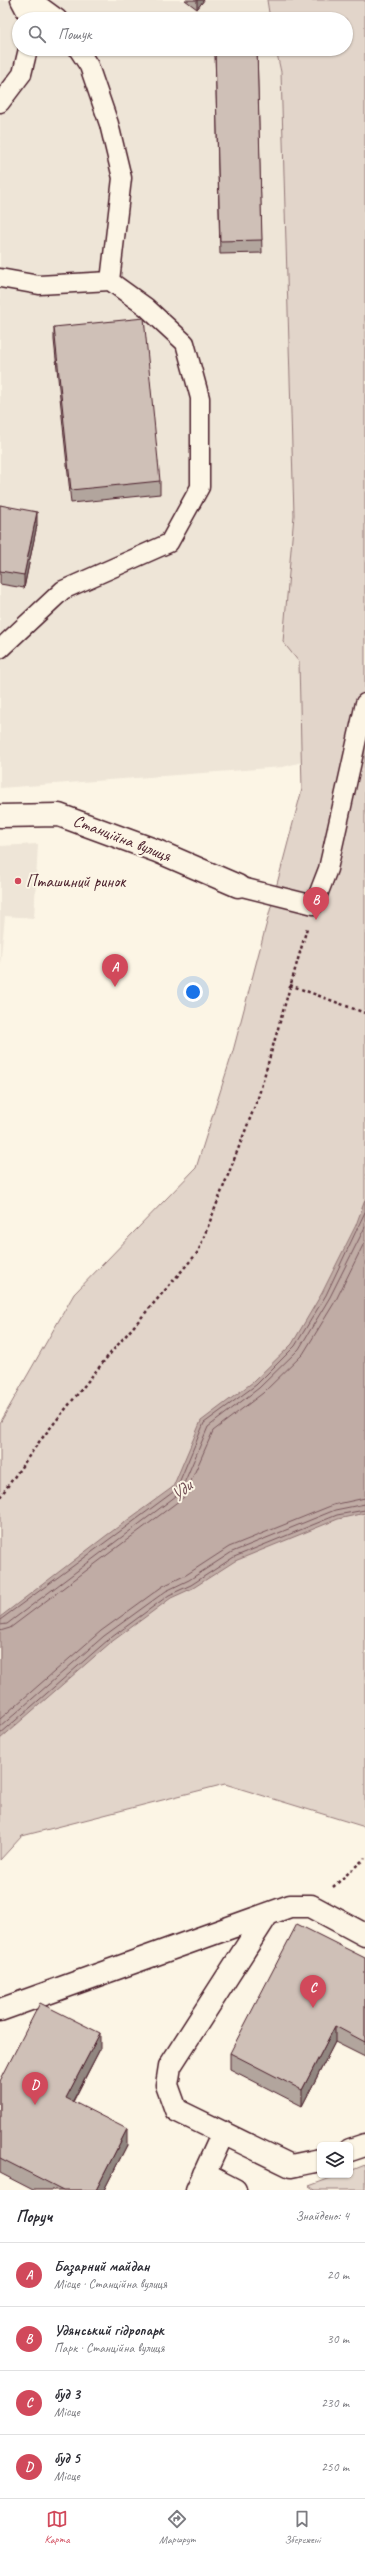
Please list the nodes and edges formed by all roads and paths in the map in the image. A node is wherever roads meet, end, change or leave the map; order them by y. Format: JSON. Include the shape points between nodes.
{"nodes":[{"id":1,"x":20,"y":0,"type":"edge"},
{"id":2,"x":32,"y":0,"type":"edge"},
{"id":3,"x":26,"y":12,"type":"edge"},
{"id":4,"x":48,"y":12,"type":"edge"},
{"id":5,"x":26,"y":56,"type":"edge"},
{"id":6,"x":83,"y":56,"type":"edge"},
{"id":7,"x":0,"y":103,"type":"edge"},
{"id":8,"x":0,"y":278,"type":"edge"},
{"id":9,"x":110,"y":281,"type":"junction"},
{"id":10,"x":0,"y":649,"type":"edge"},
{"id":11,"x":365,"y":703,"type":"edge"},
{"id":12,"x":0,"y":816,"type":"edge"},
{"id":13,"x":238,"y":886,"type":"joint"},
{"id":14,"x":314,"y":905,"type":"junction"},
{"id":15,"x":290,"y":985,"type":"junction"},
{"id":16,"x":365,"y":1013,"type":"edge"},
{"id":17,"x":0,"y":1497,"type":"edge"},
{"id":18,"x":365,"y":1858,"type":"edge"},
{"id":19,"x":312,"y":1906,"type":"junction"},
{"id":20,"x":267,"y":1915,"type":"junction"},
{"id":21,"x":365,"y":1935,"type":"edge"},
{"id":22,"x":0,"y":2010,"type":"edge"},
{"id":23,"x":223,"y":2133,"type":"junction"},
{"id":24,"x":365,"y":2145,"type":"edge"},
{"id":25,"x":353,"y":2149,"type":"edge"},
{"id":26,"x":317,"y":2161,"type":"edge"},
{"id":27,"x":200,"y":2182,"type":"edge"},
{"id":28,"x":235,"y":2190,"type":"edge"}],
"edges":[{"from":1,"to":3,"type":"lane"},
{"from":2,"to":4,"type":"lane"},
{"from":5,"to":7,"type":"lane","via":[[22,74]]},
{"from":6,"to":9,"type":"lane","via":[[89,66],[109,124],[122,178]]},
{"from":8,"to":9,"type":"lane","via":[[39,285]]},
{"from":9,"to":10,"type":"lane","via":[[146,307],[186,343],[200,398],[200,487],[169,543],[63,590]]},
{"from":11,"to":14,"type":"lane","via":[[328,869]]},
{"from":12,"to":13,"type":"street","name":"Станційна вулиця","via":[[59,815],[157,851]]},
{"from":13,"to":14,"type":"lane"},
{"from":14,"to":15,"type":"path"},
{"from":15,"to":16,"type":"path"},
{"from":15,"to":17,"type":"path","via":[[258,1098],[198,1252],[38,1442]]},
{"from":18,"to":19,"type":"path"},
{"from":19,"to":20,"type":"street","via":[[290,1906]]},
{"from":19,"to":21,"type":"street"},
{"from":20,"to":22,"type":"street"},
{"from":20,"to":23,"type":"street","via":[[170,2066],[167,2085],[176,2110]]},
{"from":23,"to":26,"type":"street","via":[[291,2166]]},
{"from":23,"to":27,"type":"street"},
{"from":24,"to":25,"type":"street"},
{"from":27,"to":28,"type":"street"}]}
